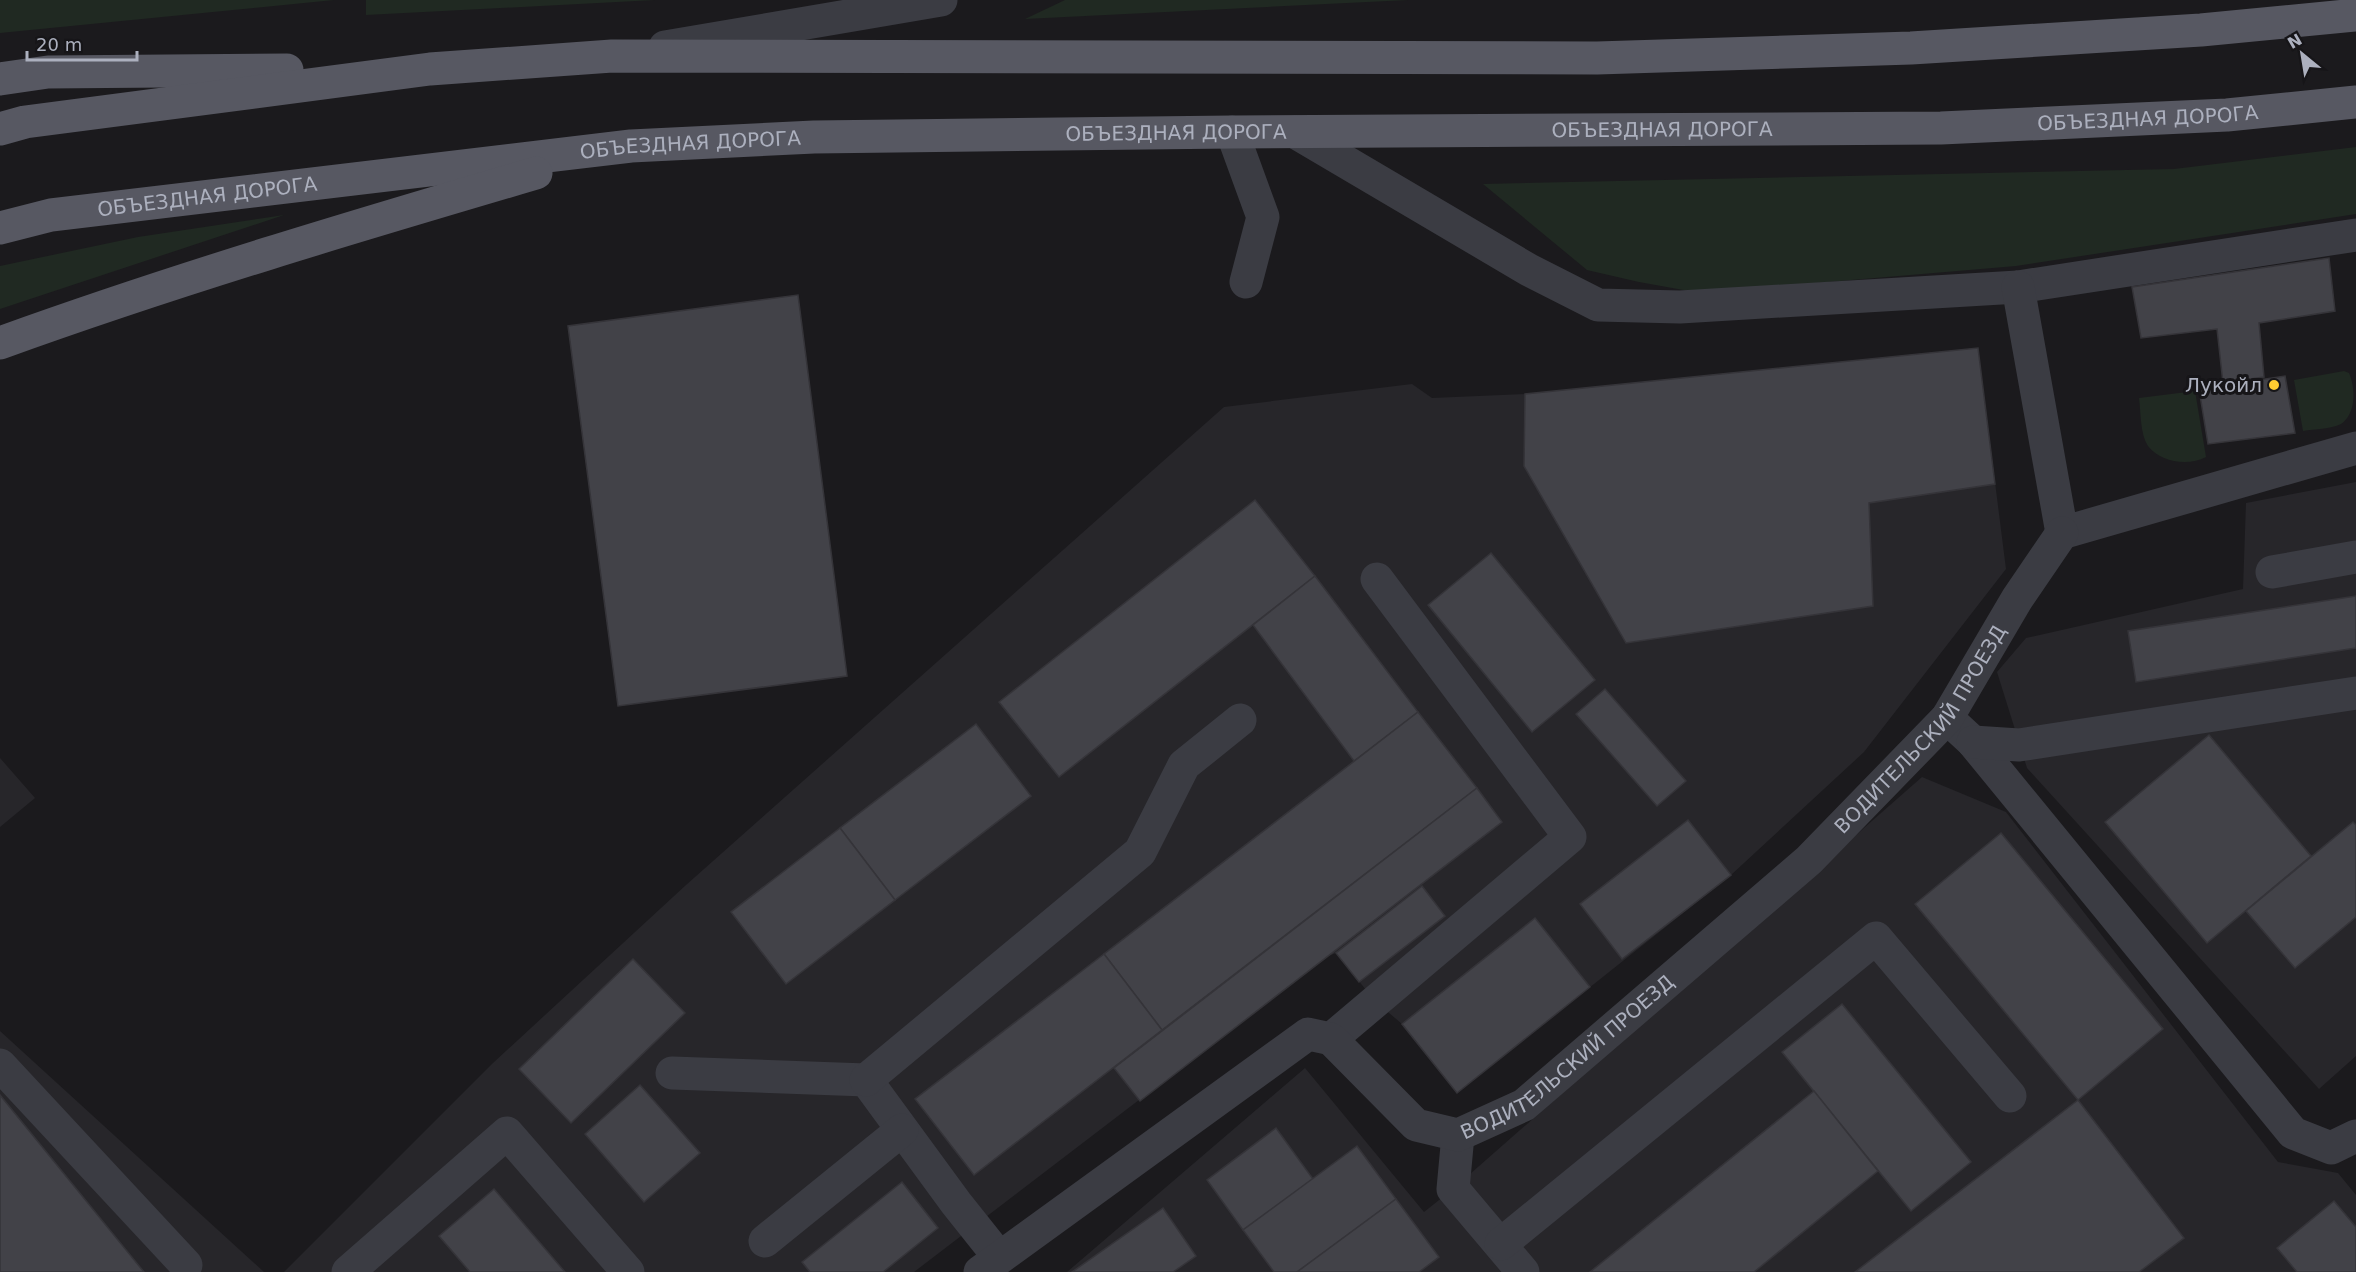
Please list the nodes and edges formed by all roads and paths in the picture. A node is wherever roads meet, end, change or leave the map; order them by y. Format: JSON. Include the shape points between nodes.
{"nodes":[{"id":1,"x":941,"y":0,"type":"edge"},
{"id":2,"x":2356,"y":15,"type":"edge"},
{"id":3,"x":612,"y":56,"type":"junction"},
{"id":4,"x":430,"y":69,"type":"junction"},
{"id":5,"x":0,"y":79,"type":"edge"},
{"id":6,"x":2356,"y":102,"type":"edge"},
{"id":7,"x":0,"y":129,"type":"edge"},
{"id":8,"x":1232,"y":132,"type":"junction"},
{"id":9,"x":1295,"y":132,"type":"junction"},
{"id":10,"x":631,"y":146,"type":"junction"},
{"id":11,"x":0,"y":228,"type":"edge"},
{"id":12,"x":2356,"y":235,"type":"edge"},
{"id":13,"x":1246,"y":282,"type":"dead end"},
{"id":14,"x":2018,"y":287,"type":"junction"},
{"id":15,"x":0,"y":343,"type":"edge"},
{"id":16,"x":2356,"y":448,"type":"edge"},
{"id":17,"x":2062,"y":533,"type":"junction"},
{"id":18,"x":2356,"y":557,"type":"edge"},
{"id":19,"x":2272,"y":572,"type":"dead end"},
{"id":20,"x":1377,"y":579,"type":"dead end"},
{"id":21,"x":2356,"y":693,"type":"edge"},
{"id":22,"x":1947,"y":718,"type":"junction"},
{"id":23,"x":1240,"y":720,"type":"dead end"},
{"id":24,"x":1973,"y":742,"type":"junction"},
{"id":25,"x":1332,"y":1039,"type":"junction"},
{"id":26,"x":0,"y":1065,"type":"edge"},
{"id":27,"x":672,"y":1073,"type":"dead end"},
{"id":28,"x":866,"y":1080,"type":"junction"},
{"id":29,"x":2010,"y":1096,"type":"dead end"},
{"id":30,"x":902,"y":1130,"type":"junction"},
{"id":31,"x":1458,"y":1135,"type":"junction"},
{"id":32,"x":2356,"y":1136,"type":"edge"},
{"id":33,"x":765,"y":1241,"type":"dead end"},
{"id":34,"x":1501,"y":1244,"type":"junction"},
{"id":35,"x":186,"y":1265,"type":"dead end"},
{"id":36,"x":989,"y":1265,"type":"edge"},
{"id":37,"x":348,"y":1272,"type":"edge"},
{"id":38,"x":628,"y":1272,"type":"edge"},
{"id":39,"x":1524,"y":1272,"type":"edge"}],
"edges":[{"from":1,"to":3,"type":"street"},
{"from":2,"to":3,"type":"main road","via":[[2201,30],[1923,47],[1597,58]]},
{"from":3,"to":4,"type":"main road"},
{"from":4,"to":5,"type":"main road","via":[[48,72]]},
{"from":4,"to":7,"type":"main road"},
{"from":6,"to":9,"type":"main road","name":"ОБЪЕЗДНАЯ ДОРОГА","via":[[2227,115],[1941,128]]},
{"from":8,"to":9,"type":"main road","name":"ОБЪЕЗДНАЯ ДОРОГА"},
{"from":8,"to":10,"type":"main road","name":"ОБЪЕЗДНАЯ ДОРОГА","via":[[814,137]]},
{"from":8,"to":13,"type":"street","via":[[1263,217]]},
{"from":9,"to":14,"type":"street","via":[[1530,270],[1598,305],[1680,307]]},
{"from":10,"to":11,"type":"main road","name":"ОБЪЕЗДНАЯ ДОРОГА","via":[[51,215]]},
{"from":10,"to":15,"type":"main road","via":[[333,232]]},
{"from":12,"to":14,"type":"street"},
{"from":14,"to":17,"type":"street"},
{"from":16,"to":17,"type":"street"},
{"from":17,"to":22,"type":"street","name":"ВОДИТЕЛЬСКИЙ ПРОЕЗД"},
{"from":18,"to":19,"type":"street"},
{"from":20,"to":25,"type":"street","via":[[1570,837]]},
{"from":21,"to":24,"type":"street","via":[[2019,745]]},
{"from":22,"to":24,"type":"street"},
{"from":22,"to":31,"type":"street","name":"ВОДИТЕЛЬСКИЙ ПРОЕЗД","via":[[1809,860],[1524,1105]]},
{"from":23,"to":28,"type":"street","via":[[1184,765],[1140,852]]},
{"from":24,"to":32,"type":"street","via":[[2293,1133],[2331,1148]]},
{"from":25,"to":31,"type":"street","name":"ВОДИТЕЛЬСКИЙ ПРОЕЗД","via":[[1416,1125]]},
{"from":25,"to":36,"type":"street","via":[[1308,1034]]},
{"from":26,"to":35,"type":"street"},
{"from":27,"to":28,"type":"street"},
{"from":28,"to":30,"type":"street"},
{"from":29,"to":34,"type":"street","via":[[1876,938]]},
{"from":30,"to":33,"type":"street"},
{"from":30,"to":36,"type":"street"},
{"from":31,"to":34,"type":"street","via":[[1453,1189]]},
{"from":34,"to":39,"type":"street"},
{"from":37,"to":38,"type":"street","via":[[507,1133]]}]}
